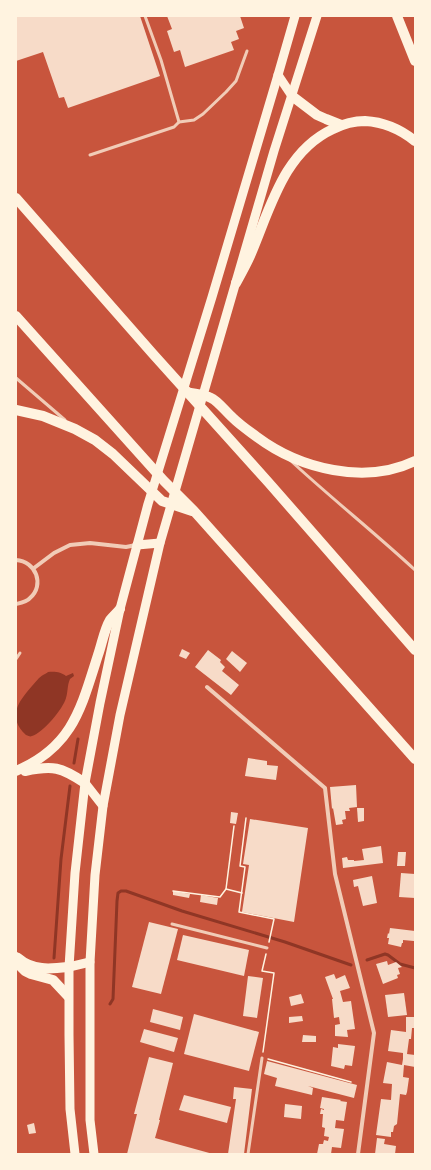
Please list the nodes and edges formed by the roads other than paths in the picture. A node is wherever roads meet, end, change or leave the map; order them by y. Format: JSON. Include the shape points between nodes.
{"nodes":[{"id":1,"x":145,"y":16,"type":"edge"},
{"id":2,"x":295,"y":16,"type":"edge"},
{"id":3,"x":317,"y":16,"type":"edge"},
{"id":4,"x":397,"y":16,"type":"edge"},
{"id":5,"x":247,"y":51,"type":"dead end"},
{"id":6,"x":415,"y":61,"type":"edge"},
{"id":7,"x":278,"y":75,"type":"junction"},
{"id":8,"x":292,"y":96,"type":"junction"},
{"id":9,"x":179,"y":122,"type":"junction"},
{"id":10,"x":341,"y":125,"type":"junction"},
{"id":11,"x":415,"y":141,"type":"edge"},
{"id":12,"x":90,"y":156,"type":"dead end"},
{"id":13,"x":16,"y":198,"type":"edge"},
{"id":14,"x":236,"y":283,"type":"junction"},
{"id":15,"x":16,"y":316,"type":"edge"},
{"id":16,"x":16,"y":378,"type":"edge"},
{"id":17,"x":187,"y":392,"type":"junction"},
{"id":18,"x":16,"y":410,"type":"edge"},
{"id":19,"x":75,"y":429,"type":"junction"},
{"id":20,"x":279,"y":450,"type":"junction"},
{"id":21,"x":415,"y":461,"type":"edge"},
{"id":22,"x":194,"y":511,"type":"junction"},
{"id":23,"x":160,"y":543,"type":"junction"},
{"id":24,"x":137,"y":545,"type":"junction"},
{"id":25,"x":16,"y":560,"type":"edge"},
{"id":26,"x":34,"y":568,"type":"junction"},
{"id":27,"x":415,"y":570,"type":"edge"},
{"id":28,"x":16,"y":604,"type":"edge"},
{"id":29,"x":120,"y":609,"type":"junction"},
{"id":30,"x":415,"y":650,"type":"edge"},
{"id":31,"x":20,"y":653,"type":"dead end"},
{"id":32,"x":16,"y":659,"type":"edge"},
{"id":33,"x":207,"y":687,"type":"dead end"},
{"id":34,"x":415,"y":759,"type":"edge"},
{"id":35,"x":17,"y":771,"type":"edge"},
{"id":36,"x":85,"y":783,"type":"junction"},
{"id":37,"x":104,"y":806,"type":"junction"},
{"id":38,"x":172,"y":924,"type":"dead end"},
{"id":39,"x":267,"y":948,"type":"road end"},
{"id":40,"x":16,"y":957,"type":"edge"},
{"id":41,"x":90,"y":962,"type":"junction"},
{"id":42,"x":69,"y":966,"type":"junction"},
{"id":43,"x":68,"y":996,"type":"junction"},
{"id":44,"x":262,"y":1058,"type":"road end"},
{"id":45,"x":75,"y":1154,"type":"edge"},
{"id":46,"x":94,"y":1154,"type":"edge"},
{"id":47,"x":248,"y":1154,"type":"edge"},
{"id":48,"x":358,"y":1154,"type":"edge"}],
"edges":[{"from":1,"to":9,"type":"lane"},
{"from":2,"to":7,"type":"highway"},
{"from":3,"to":8,"type":"highway"},
{"from":4,"to":6,"type":"highway"},
{"from":5,"to":9,"type":"lane","via":[[233,85],[203,114],[194,120]]},
{"from":7,"to":8,"type":"highway"},
{"from":7,"to":24,"type":"highway"},
{"from":8,"to":10,"type":"highway","via":[[317,115]]},
{"from":8,"to":14,"type":"highway"},
{"from":9,"to":12,"type":"lane","via":[[174,127]]},
{"from":10,"to":11,"type":"highway","via":[[358,121],[386,124]]},
{"from":10,"to":14,"type":"highway","via":[[326,132],[304,149],[284,176]]},
{"from":13,"to":17,"type":"highway"},
{"from":14,"to":23,"type":"highway"},
{"from":15,"to":22,"type":"highway","via":[[127,441]]},
{"from":16,"to":19,"type":"lane"},
{"from":17,"to":20,"type":"highway","via":[[212,398],[234,419]]},
{"from":17,"to":30,"type":"highway"},
{"from":18,"to":19,"type":"highway","via":[[43,416]]},
{"from":19,"to":22,"type":"highway","via":[[94,440],[120,461],[162,501]]},
{"from":20,"to":21,"type":"highway","via":[[328,469],[354,472],[376,472]]},
{"from":20,"to":27,"type":"lane"},
{"from":22,"to":34,"type":"highway"},
{"from":23,"to":24,"type":"highway"},
{"from":23,"to":37,"type":"highway","via":[[120,715]]},
{"from":24,"to":26,"type":"street","via":[[126,547],[90,542],[70,545]]},
{"from":24,"to":29,"type":"highway"},
{"from":25,"to":26,"type":"street","via":[[28,563]]},
{"from":26,"to":28,"type":"street","via":[[38,580],[37,590],[24,603]]},
{"from":29,"to":35,"type":"highway","via":[[109,623],[82,705],[70,729],[53,749]]},
{"from":29,"to":36,"type":"highway"},
{"from":31,"to":32,"type":"lane"},
{"from":33,"to":48,"type":"street","via":[[326,788],[334,874],[374,1033]]},
{"from":35,"to":36,"type":"highway","via":[[48,767],[68,772]]},
{"from":36,"to":37,"type":"highway"},
{"from":36,"to":42,"type":"highway","via":[[75,873]]},
{"from":37,"to":41,"type":"highway","via":[[95,875]]},
{"from":38,"to":39,"type":"lane"},
{"from":40,"to":42,"type":"highway","via":[[40,968]]},
{"from":40,"to":43,"type":"highway","via":[[25,971],[53,980]]},
{"from":41,"to":42,"type":"highway"},
{"from":41,"to":46,"type":"highway","via":[[90,1120]]},
{"from":42,"to":43,"type":"highway"},
{"from":43,"to":45,"type":"highway","via":[[70,1109]]},
{"from":44,"to":47,"type":"lane"}]}
